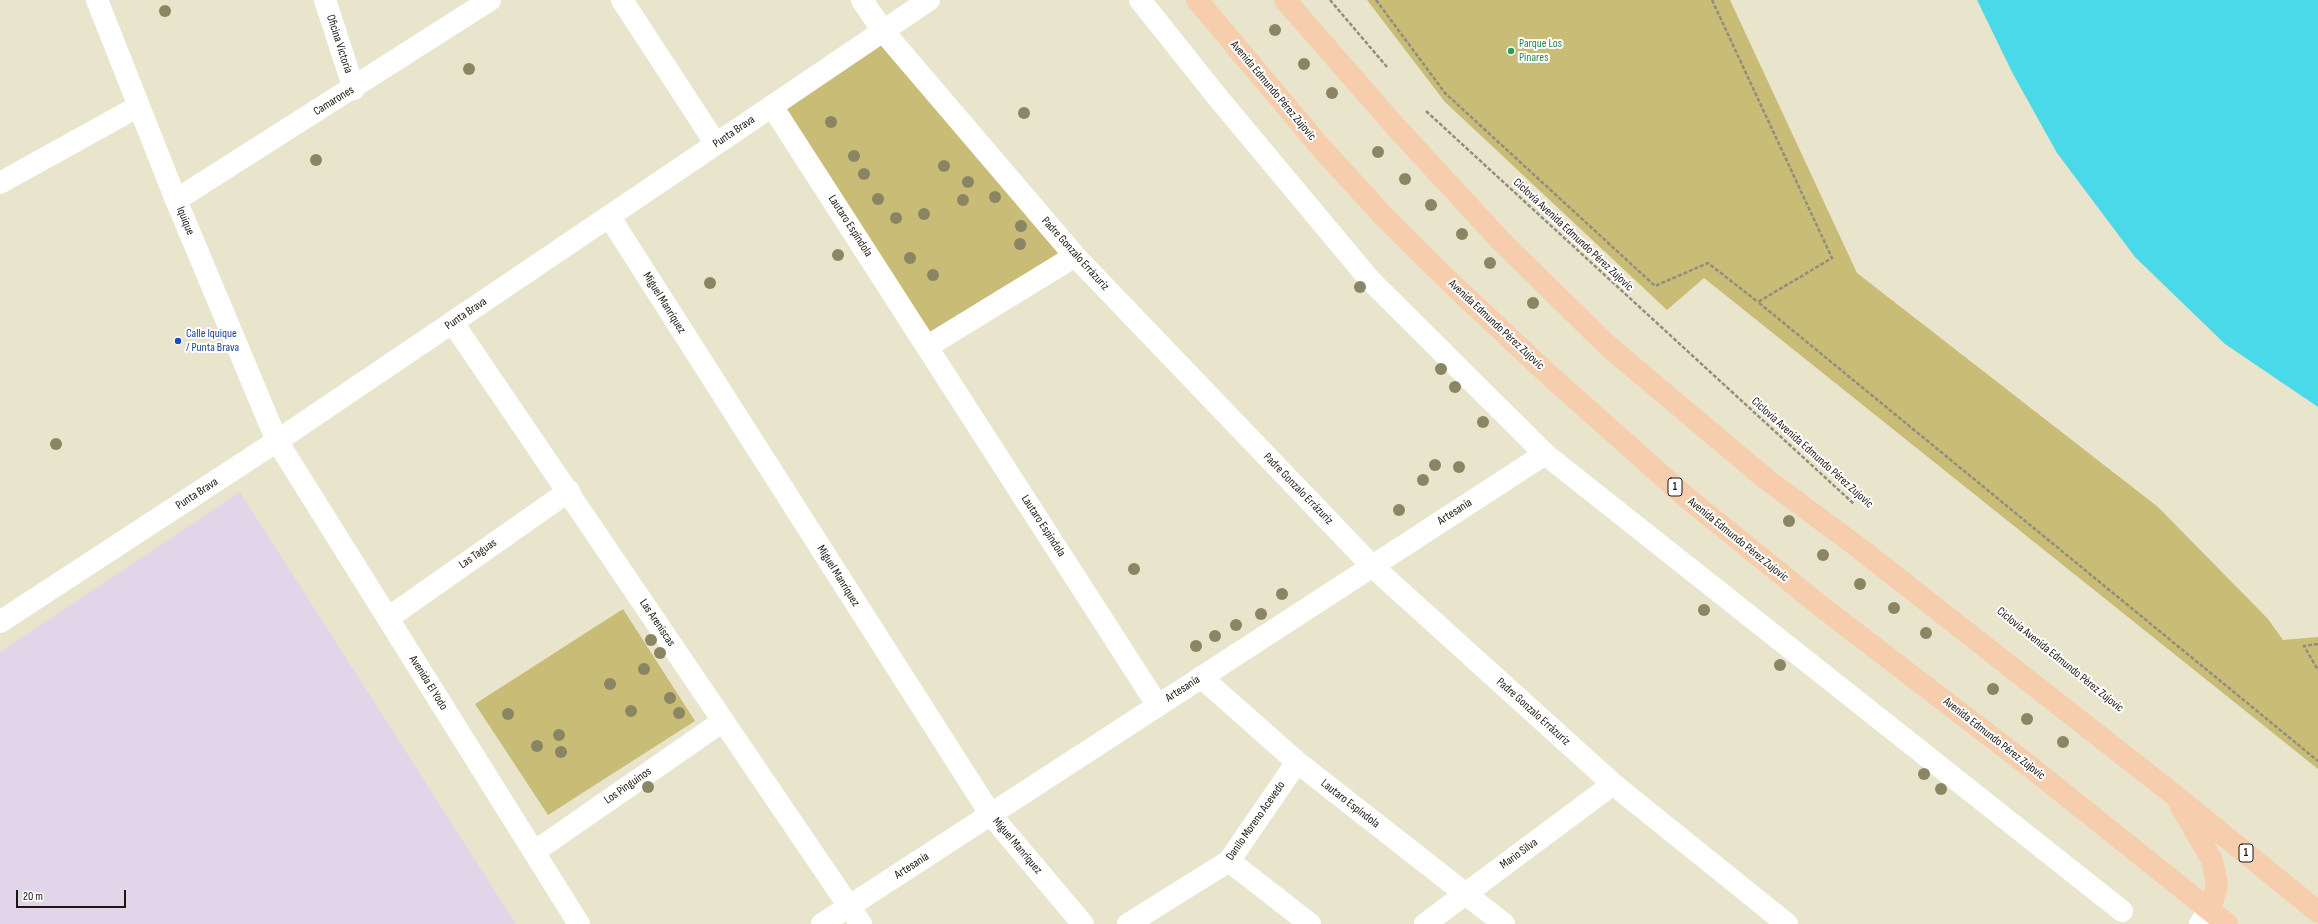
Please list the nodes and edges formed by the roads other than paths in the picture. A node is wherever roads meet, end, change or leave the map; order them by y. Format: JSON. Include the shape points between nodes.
{"nodes":[{"id":1,"x":97,"y":0,"type":"edge"},
{"id":2,"x":325,"y":0,"type":"edge"},
{"id":3,"x":490,"y":0,"type":"edge"},
{"id":4,"x":622,"y":0,"type":"edge"},
{"id":5,"x":862,"y":0,"type":"edge"},
{"id":6,"x":929,"y":0,"type":"edge"},
{"id":7,"x":1140,"y":0,"type":"edge"},
{"id":8,"x":1197,"y":0,"type":"edge"},
{"id":9,"x":1285,"y":0,"type":"edge"},
{"id":10,"x":883,"y":31,"type":"junction"},
{"id":11,"x":354,"y":89,"type":"junction"},
{"id":12,"x":139,"y":106,"type":"junction"},
{"id":13,"x":772,"y":106,"type":"junction"},
{"id":14,"x":716,"y":144,"type":"junction"},
{"id":15,"x":0,"y":183,"type":"edge"},
{"id":16,"x":176,"y":200,"type":"junction"},
{"id":17,"x":609,"y":216,"type":"junction"},
{"id":18,"x":1075,"y":256,"type":"junction"},
{"id":19,"x":453,"y":322,"type":"junction"},
{"id":20,"x":928,"y":346,"type":"junction"},
{"id":21,"x":278,"y":441,"type":"junction"},
{"id":22,"x":1545,"y":454,"type":"junction"},
{"id":23,"x":569,"y":491,"type":"junction"},
{"id":24,"x":1372,"y":566,"type":"junction"},
{"id":25,"x":388,"y":618,"type":"junction"},
{"id":26,"x":0,"y":622,"type":"edge"},
{"id":27,"x":1201,"y":677,"type":"junction"},
{"id":28,"x":1158,"y":706,"type":"junction"},
{"id":29,"x":723,"y":721,"type":"junction"},
{"id":30,"x":1297,"y":762,"type":"junction"},
{"id":31,"x":1613,"y":784,"type":"junction"},
{"id":32,"x":2173,"y":794,"type":"junction"},
{"id":33,"x":991,"y":815,"type":"junction"},
{"id":34,"x":534,"y":852,"type":"junction"},
{"id":35,"x":1229,"y":861,"type":"junction"},
{"id":36,"x":1465,"y":894,"type":"junction"},
{"id":37,"x":2122,"y":911,"type":"dead end"},
{"id":38,"x":2318,"y":912,"type":"edge"},
{"id":39,"x":855,"y":915,"type":"edge"},
{"id":40,"x":2205,"y":917,"type":"edge"},
{"id":41,"x":579,"y":924,"type":"edge"},
{"id":42,"x":822,"y":924,"type":"edge"},
{"id":43,"x":1083,"y":924,"type":"edge"},
{"id":44,"x":1128,"y":924,"type":"edge"},
{"id":45,"x":1310,"y":924,"type":"edge"},
{"id":46,"x":1425,"y":924,"type":"edge"},
{"id":47,"x":1504,"y":924,"type":"edge"},
{"id":48,"x":1787,"y":924,"type":"edge"},
{"id":49,"x":2227,"y":924,"type":"edge"}],
"edges":[{"from":1,"to":12,"type":"street","name":"Iquique"},
{"from":2,"to":11,"type":"street","name":"Oficina Victoria"},
{"from":3,"to":11,"type":"street","name":"Camarones"},
{"from":4,"to":14,"type":"street"},
{"from":5,"to":10,"type":"street","name":"Padre Gonzalo Errázuriz"},
{"from":6,"to":10,"type":"street","name":"Punta Brava"},
{"from":7,"to":22,"type":"street","via":[[1370,280]]},
{"from":8,"to":40,"type":"highway","name":"Avenida Edmundo Pérez Zujovic","number":"1","via":[[1322,150],[1451,283],[1548,374],[1686,497],[1818,604],[2032,769]]},
{"from":9,"to":32,"type":"highway","number":"1","via":[[1394,126],[1501,241],[1608,346],[1766,479],[1859,548]]},
{"from":10,"to":13,"type":"street","name":"Punta Brava"},
{"from":10,"to":18,"type":"street","name":"Padre Gonzalo Errázuriz"},
{"from":11,"to":16,"type":"street","name":"Camarones"},
{"from":12,"to":15,"type":"street"},
{"from":12,"to":16,"type":"street","name":"Iquique"},
{"from":13,"to":14,"type":"street","name":"Punta Brava"},
{"from":13,"to":20,"type":"street","name":"Lautaro Espíndola"},
{"from":14,"to":17,"type":"street","name":"Punta Brava"},
{"from":16,"to":21,"type":"street","name":"Iquique"},
{"from":17,"to":19,"type":"street","name":"Punta Brava"},
{"from":17,"to":33,"type":"street","name":"Miguel Manríquez"},
{"from":18,"to":20,"type":"street"},
{"from":18,"to":24,"type":"street","name":"Padre Gonzalo Errázuriz"},
{"from":19,"to":21,"type":"street","name":"Punta Brava"},
{"from":19,"to":23,"type":"street","name":"Las Areniscas"},
{"from":20,"to":28,"type":"street","name":"Lautaro Espíndola"},
{"from":21,"to":25,"type":"street","name":"Avenida El Yodo"},
{"from":21,"to":26,"type":"street","name":"Punta Brava"},
{"from":22,"to":24,"type":"street","name":"Artesanía"},
{"from":22,"to":37,"type":"street"},
{"from":23,"to":25,"type":"street","name":"Las Taguas"},
{"from":23,"to":29,"type":"street","name":"Las Areniscas"},
{"from":24,"to":27,"type":"street","name":"Artesanía"},
{"from":24,"to":31,"type":"street","name":"Padre Gonzalo Errázuriz"},
{"from":25,"to":34,"type":"street","name":"Avenida El Yodo"},
{"from":27,"to":28,"type":"street","name":"Artesanía"},
{"from":27,"to":30,"type":"street","name":"Lautaro Espíndola"},
{"from":28,"to":33,"type":"street","name":"Artesanía"},
{"from":29,"to":34,"type":"street","name":"Los Pinguinos"},
{"from":29,"to":39,"type":"street","name":"Las Areniscas"},
{"from":30,"to":35,"type":"street","name":"Danilo Moreno Acevedo"},
{"from":30,"to":36,"type":"street","name":"Lautaro Espíndola"},
{"from":31,"to":36,"type":"street","name":"Mario Silva"},
{"from":31,"to":48,"type":"street","name":"Padre Gonzalo Errázuriz"},
{"from":32,"to":38,"type":"highway","number":"1"},
{"from":32,"to":40,"type":"highway","via":[[2212,860],[2217,885]]},
{"from":33,"to":39,"type":"street","name":"Artesanía"},
{"from":33,"to":43,"type":"street","name":"Miguel Manríquez"},
{"from":34,"to":41,"type":"street","name":"Avenida El Yodo"},
{"from":35,"to":44,"type":"street","name":"Danilo Moreno Acevedo"},
{"from":35,"to":45,"type":"street"},
{"from":36,"to":46,"type":"street","name":"Mario Silva"},
{"from":36,"to":47,"type":"street","name":"Lautaro Espíndola"},
{"from":39,"to":42,"type":"street","name":"Artesanía"},
{"from":40,"to":49,"type":"highway","name":"Avenida Edmundo Pérez Zujovic","number":"1"}]}
